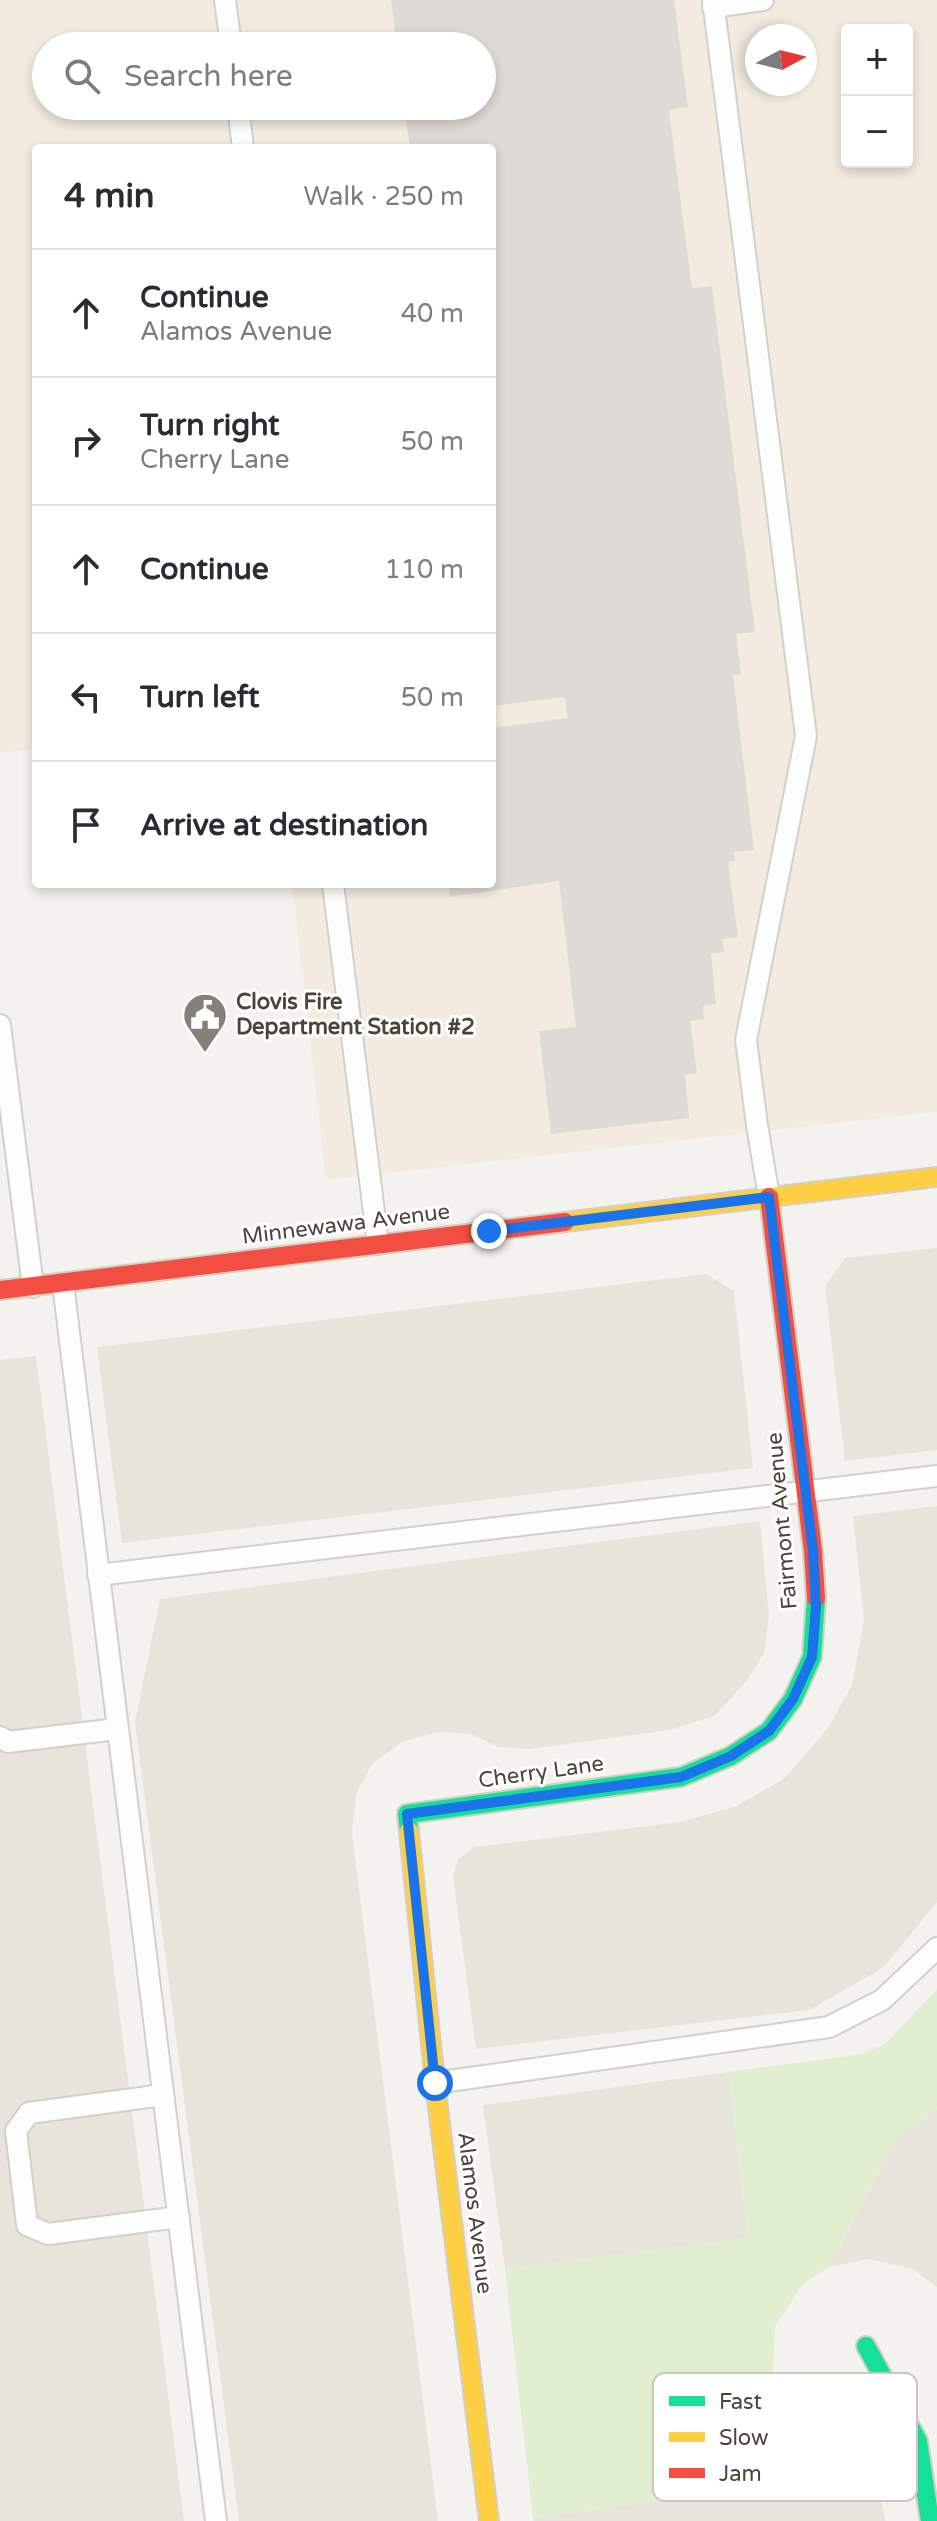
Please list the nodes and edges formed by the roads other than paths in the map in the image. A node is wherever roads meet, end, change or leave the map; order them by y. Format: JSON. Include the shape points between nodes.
{"nodes":[{"id":1,"x":225,"y":0,"type":"edge"},
{"id":2,"x":763,"y":0,"type":"edge"},
{"id":3,"x":713,"y":3,"type":"edge"},
{"id":4,"x":229,"y":32,"type":"edge"},
{"id":5,"x":240,"y":120,"type":"edge"},
{"id":6,"x":243,"y":144,"type":"edge"},
{"id":7,"x":334,"y":888,"type":"edge"},
{"id":8,"x":0,"y":1025,"type":"edge"},
{"id":9,"x":937,"y":1177,"type":"edge"},
{"id":10,"x":769,"y":1197,"type":"junction"},
{"id":11,"x":378,"y":1244,"type":"junction"},
{"id":12,"x":63,"y":1284,"type":"junction"},
{"id":13,"x":33,"y":1287,"type":"junction"},
{"id":14,"x":0,"y":1290,"type":"edge"},
{"id":15,"x":937,"y":1476,"type":"edge"},
{"id":16,"x":806,"y":1492,"type":"junction"},
{"id":17,"x":98,"y":1575,"type":"junction"},
{"id":18,"x":117,"y":1729,"type":"junction"},
{"id":19,"x":0,"y":1737,"type":"edge"},
{"id":20,"x":681,"y":1777,"type":"joint"},
{"id":21,"x":407,"y":1814,"type":"joint"},
{"id":22,"x":937,"y":1948,"type":"edge"},
{"id":23,"x":435,"y":2083,"type":"junction"},
{"id":24,"x":163,"y":2095,"type":"junction"},
{"id":25,"x":179,"y":2217,"type":"junction"},
{"id":26,"x":866,"y":2346,"type":"dead end"},
{"id":27,"x":881,"y":2373,"type":"edge"},
{"id":28,"x":917,"y":2439,"type":"edge"},
{"id":29,"x":216,"y":2521,"type":"edge"},
{"id":30,"x":489,"y":2521,"type":"edge"},
{"id":31,"x":930,"y":2521,"type":"edge"}],
"edges":[{"from":1,"to":4,"type":"lane"},
{"from":2,"to":3,"type":"lane"},
{"from":3,"to":10,"type":"lane","via":[[806,736],[746,1040]]},
{"from":5,"to":6,"type":"lane"},
{"from":7,"to":11,"type":"lane"},
{"from":8,"to":13,"type":"lane"},
{"from":9,"to":10,"type":"street","name":"Minnewawa Avenue"},
{"from":10,"to":11,"type":"street","name":"Minnewawa Avenue"},
{"from":10,"to":16,"type":"street","name":"Fairmont Avenue"},
{"from":11,"to":12,"type":"street","name":"Minnewawa Avenue"},
{"from":12,"to":13,"type":"street","name":"Minnewawa Avenue"},
{"from":12,"to":17,"type":"lane"},
{"from":13,"to":14,"type":"street","name":"Minnewawa Avenue"},
{"from":15,"to":16,"type":"lane"},
{"from":16,"to":17,"type":"lane"},
{"from":16,"to":20,"type":"street","name":"Fairmont Avenue","via":[[816,1607],[812,1657],[793,1699],[769,1731],[731,1756]]},
{"from":17,"to":18,"type":"lane"},
{"from":18,"to":19,"type":"lane","via":[[8,1742]]},
{"from":18,"to":24,"type":"lane"},
{"from":20,"to":21,"type":"street","name":"Cherry Lane"},
{"from":21,"to":23,"type":"street","name":"Alamos Avenue"},
{"from":22,"to":23,"type":"lane","via":[[882,2000],[829,2027]]},
{"from":23,"to":30,"type":"street","name":"Alamos Avenue"},
{"from":24,"to":25,"type":"lane"},
{"from":24,"to":25,"type":"lane","via":[[29,2113],[16,2131],[27,2225],[48,2234]]},
{"from":25,"to":29,"type":"lane"},
{"from":26,"to":27,"type":"street"},
{"from":28,"to":31,"type":"street"}]}
